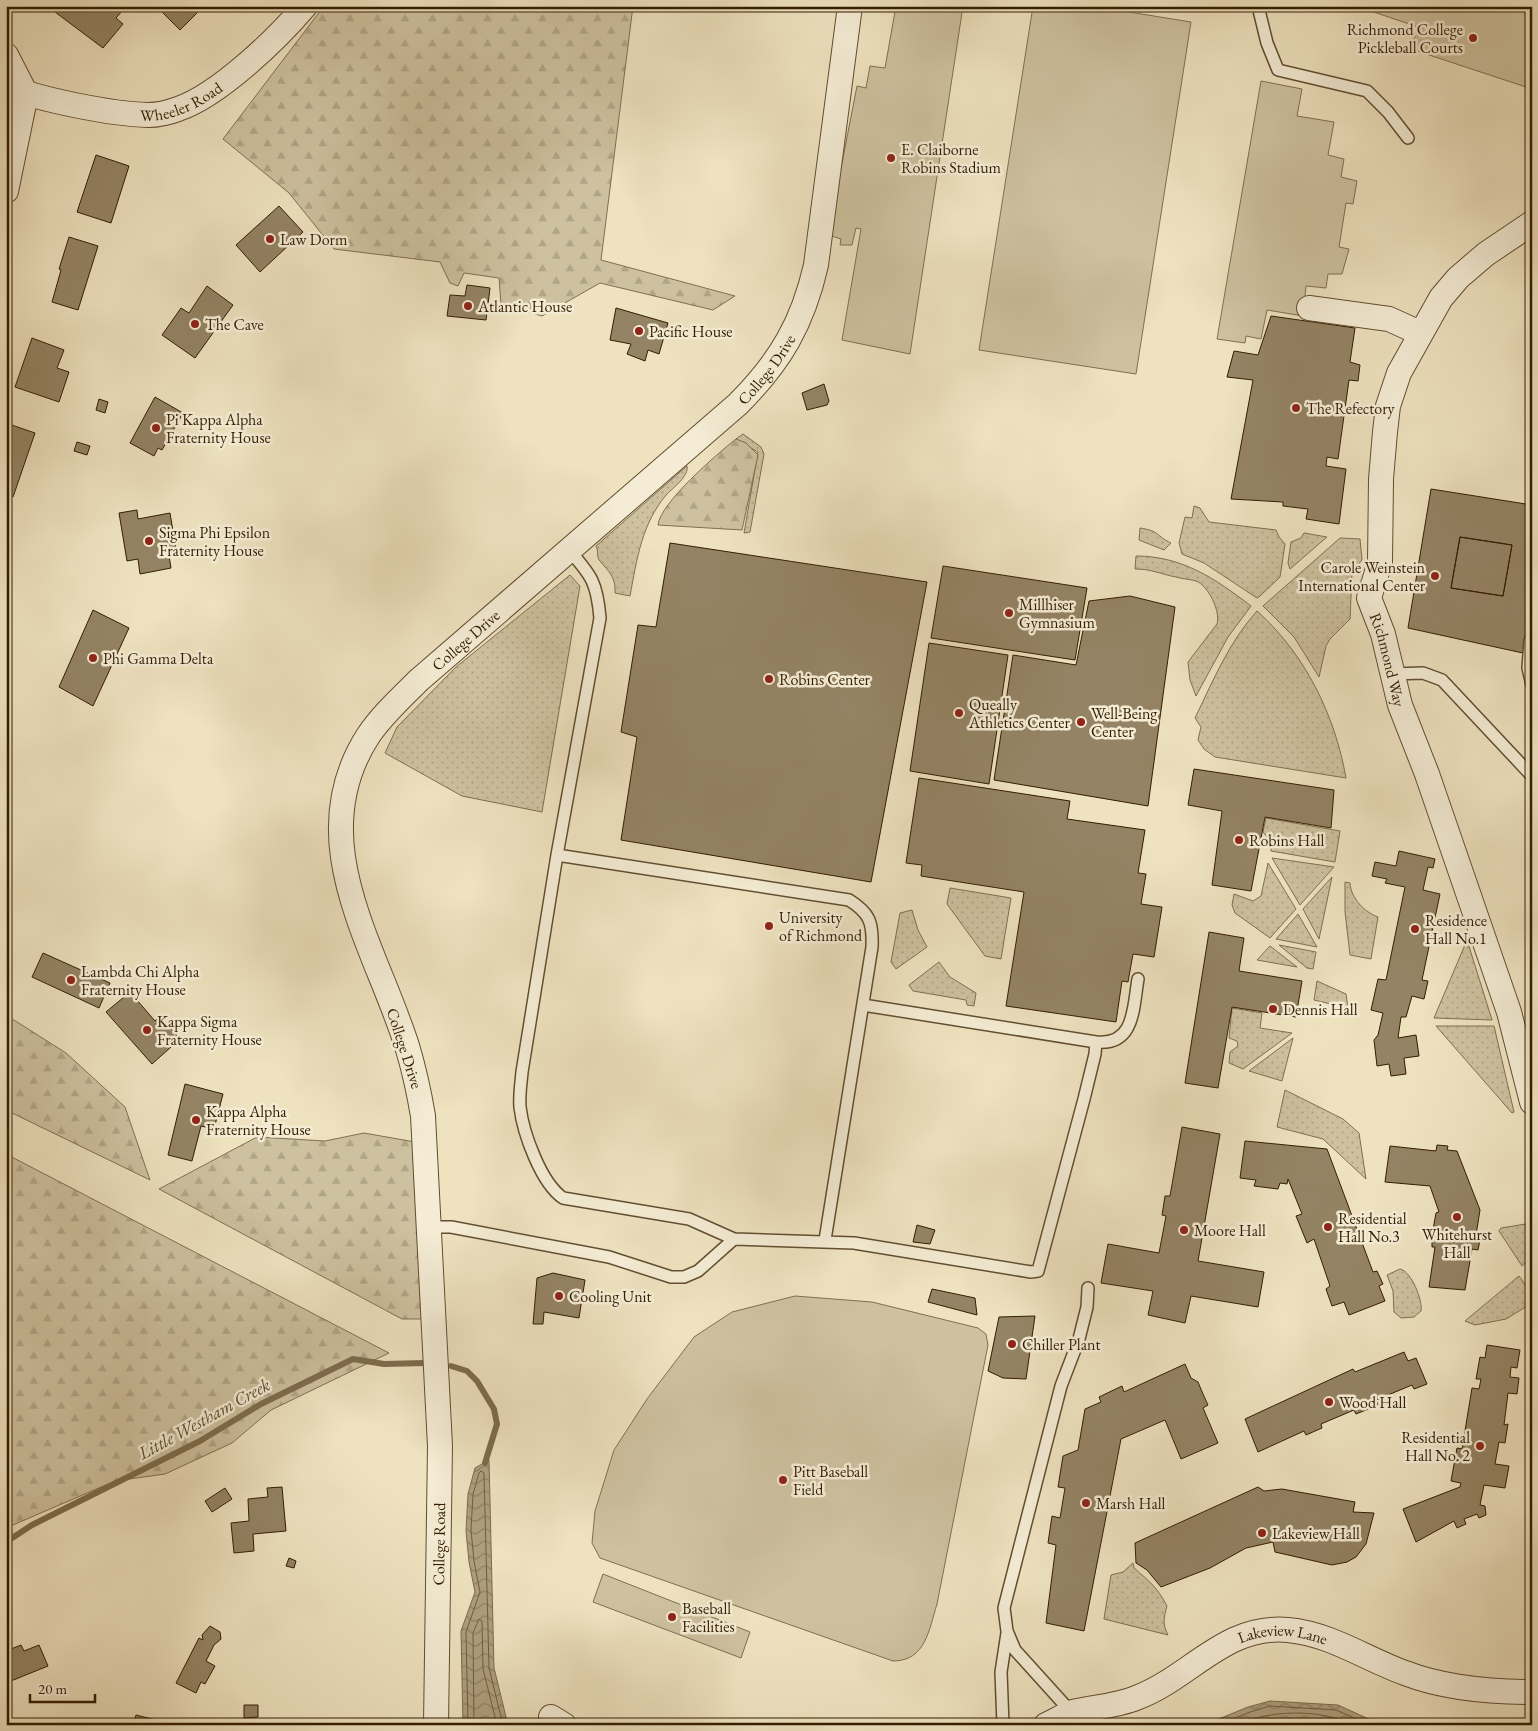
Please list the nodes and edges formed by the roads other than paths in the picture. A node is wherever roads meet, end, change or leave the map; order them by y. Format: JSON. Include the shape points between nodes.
{"nodes":[{"id":1,"x":305,"y":6,"type":"edge"},
{"id":2,"x":850,"y":6,"type":"edge"},
{"id":3,"x":1258,"y":6,"type":"edge"},
{"id":4,"x":6,"y":55,"type":"edge"},
{"id":5,"x":16,"y":90,"type":"edge"},
{"id":6,"x":1408,"y":138,"type":"dead end"},
{"id":7,"x":6,"y":191,"type":"edge"},
{"id":8,"x":1532,"y":223,"type":"edge"},
{"id":9,"x":1309,"y":308,"type":"dead end"},
{"id":10,"x":1420,"y":333,"type":"junction"},
{"id":11,"x":569,"y":550,"type":"junction"},
{"id":12,"x":1530,"y":641,"type":"dead end"},
{"id":13,"x":1393,"y":674,"type":"junction"},
{"id":14,"x":1532,"y":685,"type":"edge"},
{"id":15,"x":1532,"y":776,"type":"edge"},
{"id":16,"x":556,"y":855,"type":"junction"},
{"id":17,"x":1138,"y":979,"type":"dead end"},
{"id":18,"x":863,"y":1005,"type":"junction"},
{"id":19,"x":1096,"y":1042,"type":"junction"},
{"id":20,"x":1532,"y":1102,"type":"edge"},
{"id":21,"x":429,"y":1227,"type":"junction"},
{"id":22,"x":734,"y":1239,"type":"junction"},
{"id":23,"x":825,"y":1240,"type":"junction"},
{"id":24,"x":1088,"y":1288,"type":"dead end"},
{"id":25,"x":437,"y":1364,"type":"joint"},
{"id":26,"x":1007,"y":1631,"type":"junction"},
{"id":27,"x":1532,"y":1692,"type":"edge"},
{"id":28,"x":1072,"y":1713,"type":"junction"},
{"id":29,"x":436,"y":1725,"type":"edge"},
{"id":30,"x":1002,"y":1725,"type":"edge"},
{"id":31,"x":1046,"y":1725,"type":"edge"}],
"edges":[{"from":1,"to":5,"type":"street","name":"Wheeler Road","via":[[267,46],[224,81],[178,109],[149,115]]},
{"from":2,"to":11,"type":"street","name":"College Drive","via":[[816,266],[796,329],[758,384],[738,404]]},
{"from":3,"to":6,"type":"lane","via":[[1278,70],[1367,91]]},
{"from":4,"to":5,"type":"street"},
{"from":5,"to":7,"type":"street","via":[[10,180]]},
{"from":8,"to":10,"type":"street","name":"Richmond Way","via":[[1486,254],[1458,278],[1441,298]]},
{"from":9,"to":10,"type":"street","via":[[1389,318]]},
{"from":10,"to":13,"type":"street","name":"Richmond Way","via":[[1399,373],[1388,406],[1381,478],[1380,562],[1369,598],[1383,634]]},
{"from":11,"to":16,"type":"lane","via":[[596,586],[600,618]]},
{"from":11,"to":21,"type":"street","name":"College Drive","via":[[418,680],[386,712],[363,745],[344,791],[342,844],[352,904],[407,1044],[419,1088]]},
{"from":12,"to":14,"type":"lane","via":[[1528,668]]},
{"from":13,"to":15,"type":"lane","via":[[1423,673],[1442,680]]},
{"from":13,"to":20,"type":"street","name":"Richmond Way","via":[[1400,705],[1509,1012]]},
{"from":16,"to":18,"type":"lane","via":[[849,900],[869,917],[873,931]]},
{"from":16,"to":22,"type":"lane","via":[[520,1092],[522,1117],[535,1158],[557,1194],[563,1198],[689,1219]]},
{"from":17,"to":19,"type":"lane","via":[[1126,1031],[1114,1041]]},
{"from":18,"to":19,"type":"lane"},
{"from":18,"to":23,"type":"lane"},
{"from":19,"to":23,"type":"lane","via":[[1038,1271]]},
{"from":21,"to":22,"type":"lane","via":[[450,1226],[609,1257],[671,1277],[684,1277],[698,1271]]},
{"from":21,"to":25,"type":"street","name":"College Drive"},
{"from":22,"to":23,"type":"lane"},
{"from":24,"to":26,"type":"lane","via":[[1079,1340],[1061,1386],[1004,1608]]},
{"from":25,"to":29,"type":"street","name":"College Road","via":[[440,1505]]},
{"from":26,"to":28,"type":"lane","via":[[1015,1650]]},
{"from":26,"to":30,"type":"lane","via":[[1001,1672]]},
{"from":27,"to":28,"type":"street","name":"Lakeview Lane","via":[[1459,1687],[1406,1674],[1324,1638],[1271,1630],[1233,1639],[1168,1682],[1136,1698]]},
{"from":28,"to":31,"type":"street","name":"Lakeview Lane"}]}
